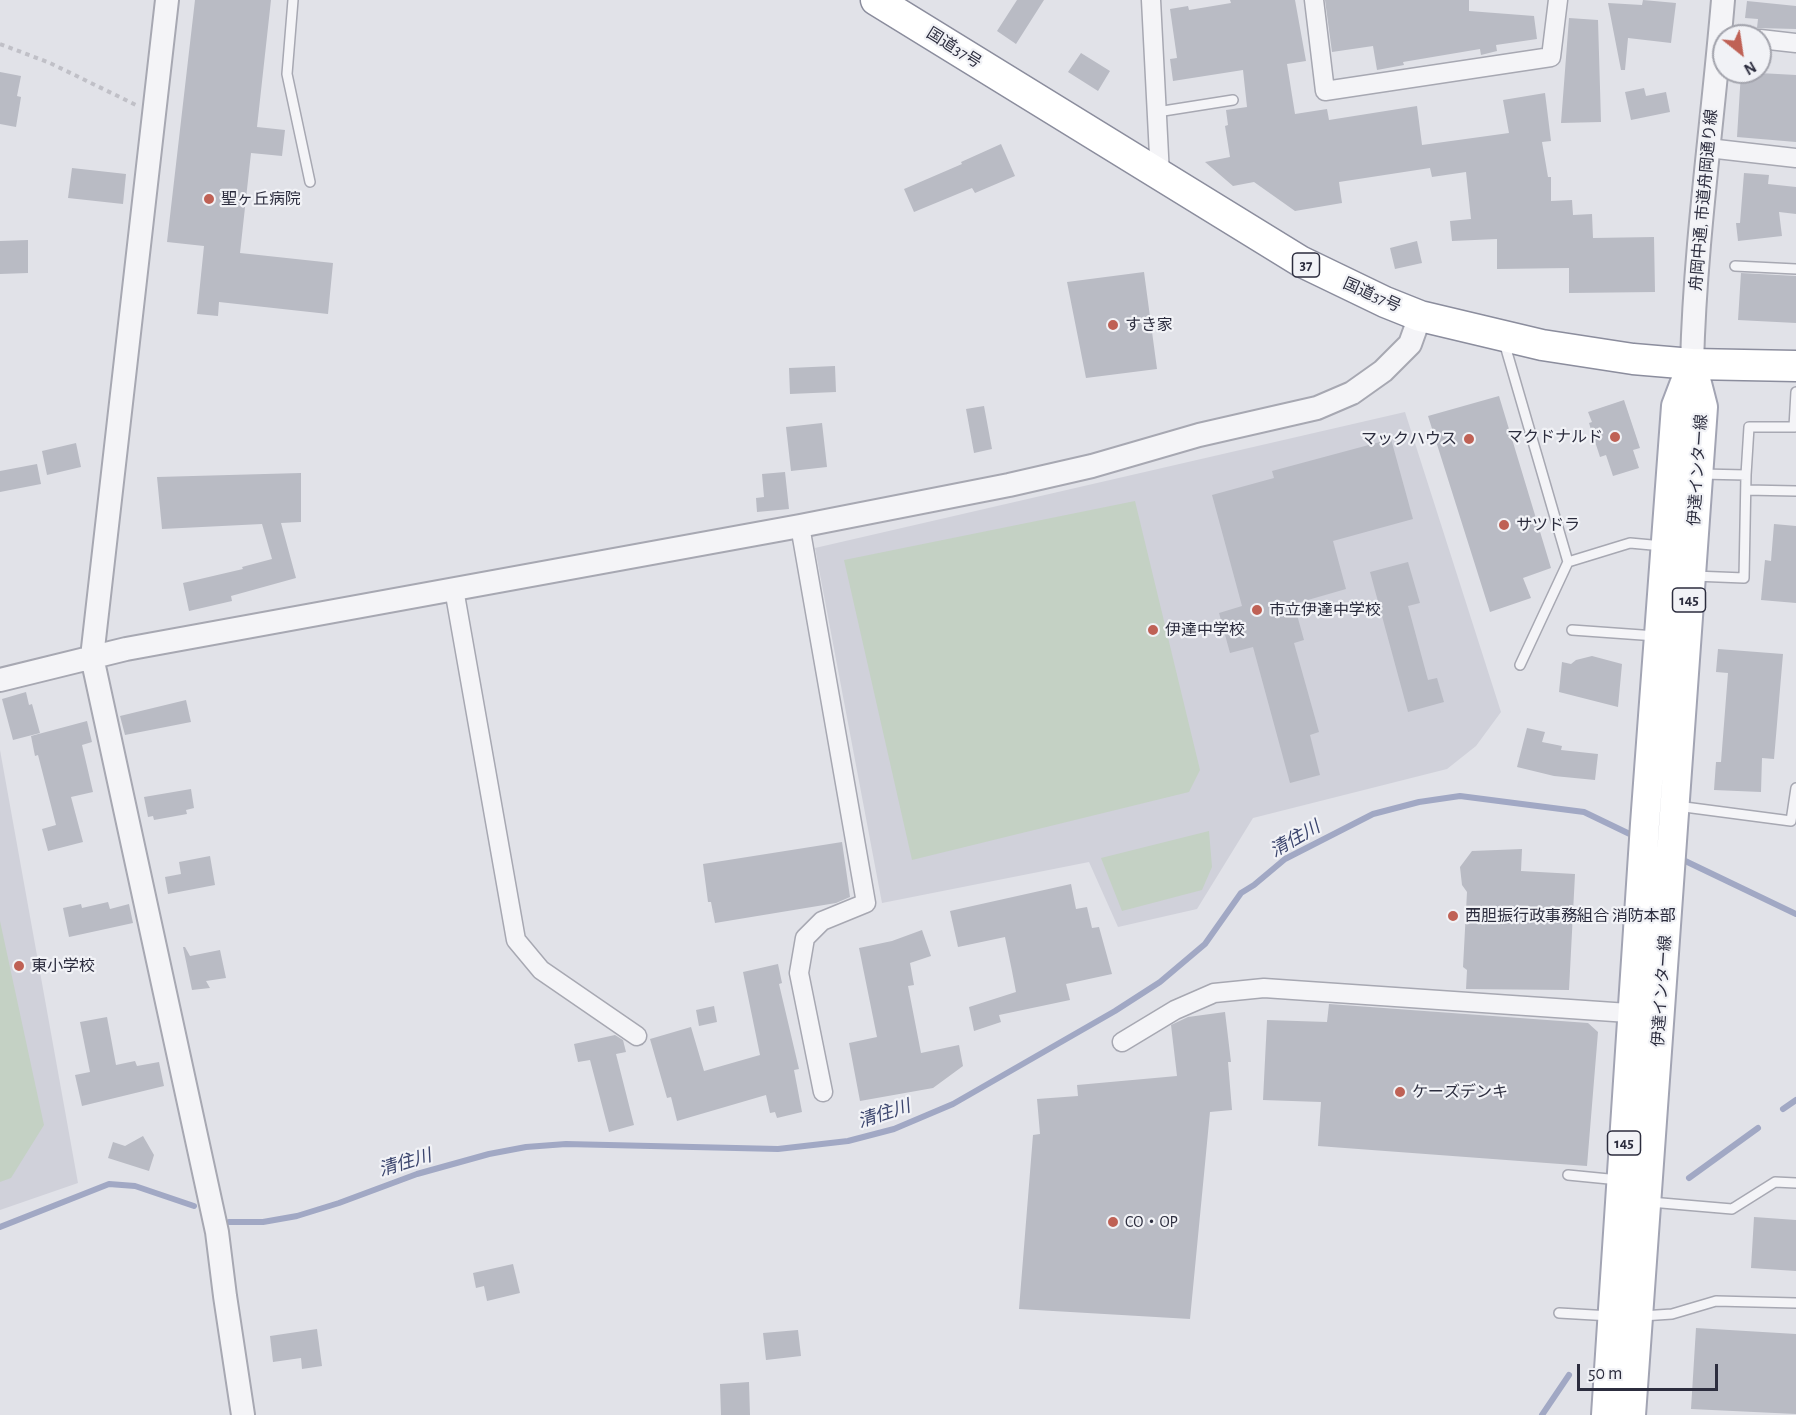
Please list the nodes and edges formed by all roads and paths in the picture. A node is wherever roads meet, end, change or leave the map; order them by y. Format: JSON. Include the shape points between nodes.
{"nodes":[{"id":1,"x":167,"y":0,"type":"edge"},
{"id":2,"x":293,"y":0,"type":"edge"},
{"id":3,"x":876,"y":0,"type":"edge"},
{"id":4,"x":1151,"y":0,"type":"edge"},
{"id":5,"x":1314,"y":0,"type":"edge"},
{"id":6,"x":1558,"y":0,"type":"edge"},
{"id":7,"x":1723,"y":0,"type":"edge"},
{"id":8,"x":1724,"y":24,"type":"edge"},
{"id":9,"x":1772,"y":40,"type":"edge"},
{"id":10,"x":1796,"y":43,"type":"edge"},
{"id":11,"x":0,"y":44,"type":"edge"},
{"id":12,"x":1717,"y":84,"type":"edge"},
{"id":13,"x":1233,"y":100,"type":"dead end"},
{"id":14,"x":1157,"y":112,"type":"junction"},
{"id":15,"x":154,"y":114,"type":"junction"},
{"id":16,"x":1708,"y":148,"type":"junction"},
{"id":17,"x":1796,"y":158,"type":"edge"},
{"id":18,"x":1160,"y":175,"type":"junction"},
{"id":19,"x":310,"y":182,"type":"dead end"},
{"id":20,"x":1734,"y":266,"type":"dead end"},
{"id":21,"x":1796,"y":269,"type":"edge"},
{"id":22,"x":1420,"y":316,"type":"junction"},
{"id":23,"x":1502,"y":335,"type":"junction"},
{"id":24,"x":1692,"y":364,"type":"junction"},
{"id":25,"x":1796,"y":366,"type":"edge"},
{"id":26,"x":1796,"y":392,"type":"edge"},
{"id":27,"x":1795,"y":422,"type":"edge"},
{"id":28,"x":1698,"y":474,"type":"junction"},
{"id":29,"x":1746,"y":475,"type":"junction"},
{"id":30,"x":1746,"y":490,"type":"junction"},
{"id":31,"x":1796,"y":491,"type":"edge"},
{"id":32,"x":800,"y":526,"type":"junction"},
{"id":33,"x":1679,"y":547,"type":"junction"},
{"id":34,"x":1568,"y":562,"type":"junction"},
{"id":35,"x":1691,"y":575,"type":"junction"},
{"id":36,"x":454,"y":589,"type":"junction"},
{"id":37,"x":1572,"y":630,"type":"dead end"},
{"id":38,"x":1659,"y":636,"type":"junction"},
{"id":39,"x":92,"y":657,"type":"junction"},
{"id":40,"x":1520,"y":665,"type":"dead end"},
{"id":41,"x":0,"y":680,"type":"edge"},
{"id":42,"x":1796,"y":789,"type":"edge"},
{"id":43,"x":1674,"y":806,"type":"junction"},
{"id":44,"x":1632,"y":1013,"type":"junction"},
{"id":45,"x":1660,"y":1016,"type":"junction"},
{"id":46,"x":637,"y":1036,"type":"dead end"},
{"id":47,"x":1122,"y":1042,"type":"dead end"},
{"id":48,"x":823,"y":1092,"type":"dead end"},
{"id":49,"x":1568,"y":1175,"type":"dead end"},
{"id":50,"x":1796,"y":1183,"type":"edge"},
{"id":51,"x":1632,"y":1196,"type":"junction"},
{"id":52,"x":1796,"y":1303,"type":"edge"},
{"id":53,"x":1559,"y":1313,"type":"dead end"},
{"id":54,"x":1625,"y":1316,"type":"junction"},
{"id":55,"x":243,"y":1415,"type":"edge"},
{"id":56,"x":1606,"y":1415,"type":"edge"},
{"id":57,"x":1631,"y":1415,"type":"edge"}],
"edges":[{"from":1,"to":15,"type":"street"},
{"from":2,"to":19,"type":"lane","via":[[287,74]]},
{"from":3,"to":18,"type":"highway","name":"国道37号","number":"37"},
{"from":4,"to":14,"type":"street"},
{"from":5,"to":6,"type":"street","via":[[1325,91],[1551,57]]},
{"from":7,"to":8,"type":"street","name":"舟岡中通, 市道舟岡通り線"},
{"from":9,"to":10,"type":"street"},
{"from":11,"to":15,"type":"path","via":[[50,63]]},
{"from":12,"to":16,"type":"street","name":"舟岡中通, 市道舟岡通り線"},
{"from":13,"to":14,"type":"lane"},
{"from":14,"to":18,"type":"street"},
{"from":15,"to":39,"type":"street"},
{"from":16,"to":17,"type":"street"},
{"from":16,"to":24,"type":"street","name":"舟岡中通, 市道舟岡通り線"},
{"from":18,"to":22,"type":"highway","name":"国道37号","number":"37","via":[[1300,261]]},
{"from":20,"to":21,"type":"lane"},
{"from":22,"to":23,"type":"highway","name":"国道37号","number":"37"},
{"from":22,"to":32,"type":"street","via":[[1410,345],[1383,371],[1352,393],[1317,408],[1009,485]]},
{"from":23,"to":24,"type":"highway","name":"国道37号","number":"37","via":[[1542,345]]},
{"from":23,"to":34,"type":"lane"},
{"from":24,"to":25,"type":"highway","name":"国道37号","number":"37"},
{"from":24,"to":28,"type":"main road","name":"伊達インター線","number":"145","via":[[1703,407]]},
{"from":24,"to":33,"type":"main road","name":"伊達インター線","number":"145","via":[[1676,406]]},
{"from":26,"to":27,"type":"lane"},
{"from":27,"to":29,"type":"lane","via":[[1794,428],[1749,427]]},
{"from":28,"to":29,"type":"lane"},
{"from":28,"to":33,"type":"main road","name":"伊達インター線","number":"145"},
{"from":29,"to":30,"type":"lane"},
{"from":30,"to":31,"type":"lane"},
{"from":30,"to":35,"type":"lane","via":[[1744,578]]},
{"from":32,"to":36,"type":"street"},
{"from":32,"to":48,"type":"street","via":[[866,903],[822,921],[805,938],[799,973]]},
{"from":33,"to":34,"type":"lane","via":[[1630,543]]},
{"from":33,"to":35,"type":"main road","name":"伊達インター線","number":"145"},
{"from":33,"to":38,"type":"main road","name":"伊達インター線","number":"145"},
{"from":34,"to":40,"type":"lane"},
{"from":35,"to":43,"type":"main road","name":"伊達インター線","number":"145"},
{"from":36,"to":39,"type":"street"},
{"from":36,"to":46,"type":"street","via":[[516,940],[541,970]]},
{"from":37,"to":38,"type":"lane"},
{"from":38,"to":44,"type":"main road","name":"伊達インター線","number":"145"},
{"from":39,"to":41,"type":"street"},
{"from":39,"to":55,"type":"street","via":[[218,1232]]},
{"from":42,"to":43,"type":"lane","via":[[1791,821]]},
{"from":43,"to":45,"type":"main road","name":"伊達インター線","number":"145"},
{"from":44,"to":45,"type":"street"},
{"from":44,"to":47,"type":"street","via":[[1264,988],[1214,993],[1175,1010]]},
{"from":44,"to":51,"type":"main road","name":"伊達インター線","number":"145"},
{"from":45,"to":51,"type":"main road","name":"伊達インター線","number":"145"},
{"from":49,"to":51,"type":"lane"},
{"from":50,"to":51,"type":"lane","via":[[1775,1182],[1732,1209]]},
{"from":51,"to":54,"type":"main road","name":"伊達インター線","number":"145"},
{"from":52,"to":54,"type":"lane","via":[[1716,1301],[1672,1314]]},
{"from":53,"to":54,"type":"lane"},
{"from":54,"to":56,"type":"main road","name":"伊達インター線","number":"145"},
{"from":54,"to":57,"type":"main road","name":"伊達インター線","number":"145"}]}
